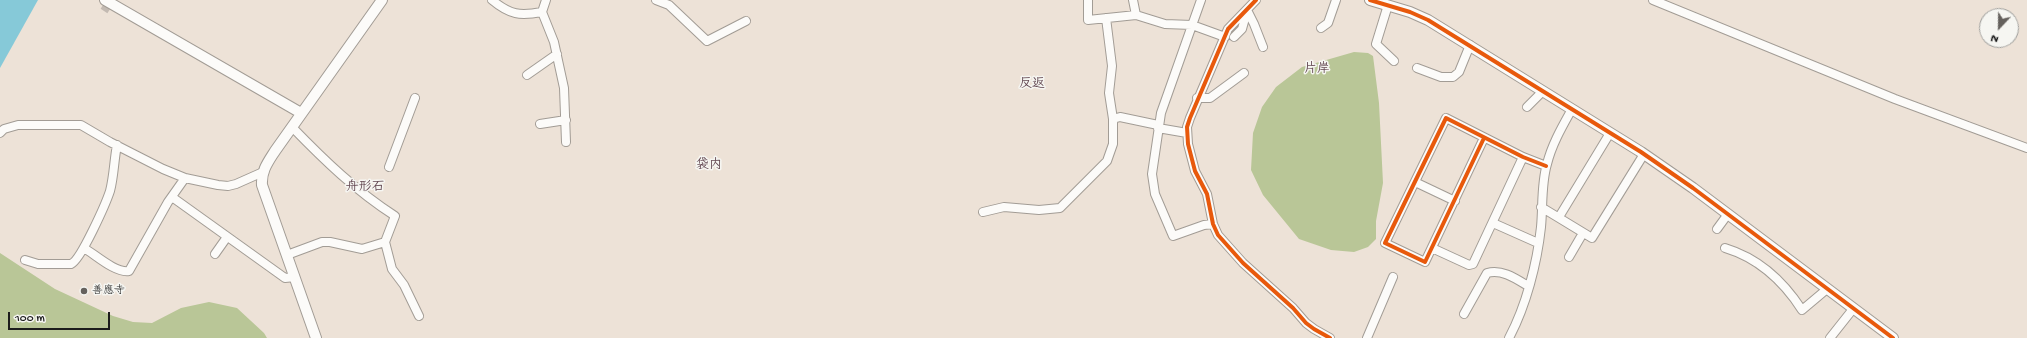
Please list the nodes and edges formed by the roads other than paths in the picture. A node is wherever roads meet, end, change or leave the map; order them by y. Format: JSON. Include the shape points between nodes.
{"nodes":[{"id":1,"x":105,"y":0,"type":"edge"},
{"id":2,"x":382,"y":0,"type":"edge"},
{"id":3,"x":492,"y":0,"type":"edge"},
{"id":4,"x":546,"y":0,"type":"edge"},
{"id":5,"x":656,"y":0,"type":"edge"},
{"id":6,"x":1088,"y":0,"type":"edge"},
{"id":7,"x":1133,"y":0,"type":"edge"},
{"id":8,"x":1201,"y":0,"type":"edge"},
{"id":9,"x":1256,"y":0,"type":"edge"},
{"id":10,"x":1336,"y":0,"type":"edge"},
{"id":11,"x":1370,"y":0,"type":"edge"},
{"id":12,"x":1652,"y":0,"type":"edge"},
{"id":13,"x":1388,"y":5,"type":"junction"},
{"id":14,"x":1247,"y":10,"type":"junction"},
{"id":15,"x":542,"y":12,"type":"junction"},
{"id":16,"x":1136,"y":15,"type":"junction"},
{"id":17,"x":1106,"y":18,"type":"junction"},
{"id":18,"x":746,"y":21,"type":"dead end"},
{"id":19,"x":1192,"y":25,"type":"junction"},
{"id":20,"x":1321,"y":28,"type":"dead end"},
{"id":21,"x":1234,"y":37,"type":"dead end"},
{"id":22,"x":1225,"y":38,"type":"junction"},
{"id":23,"x":1470,"y":45,"type":"junction"},
{"id":24,"x":1263,"y":47,"type":"dead end"},
{"id":25,"x":557,"y":54,"type":"junction"},
{"id":26,"x":1394,"y":61,"type":"dead end"},
{"id":27,"x":1417,"y":68,"type":"dead end"},
{"id":28,"x":1244,"y":73,"type":"dead end"},
{"id":29,"x":527,"y":75,"type":"dead end"},
{"id":30,"x":1543,"y":91,"type":"junction"},
{"id":31,"x":415,"y":98,"type":"dead end"},
{"id":32,"x":1197,"y":98,"type":"junction"},
{"id":33,"x":1527,"y":107,"type":"dead end"},
{"id":34,"x":1572,"y":109,"type":"junction"},
{"id":35,"x":301,"y":113,"type":"junction"},
{"id":36,"x":1112,"y":119,"type":"junction"},
{"id":37,"x":566,"y":120,"type":"junction"},
{"id":38,"x":540,"y":124,"type":"dead end"},
{"id":39,"x":292,"y":127,"type":"junction"},
{"id":40,"x":1158,"y":127,"type":"junction"},
{"id":41,"x":0,"y":133,"type":"edge"},
{"id":42,"x":1187,"y":133,"type":"junction"},
{"id":43,"x":1610,"y":133,"type":"junction"},
{"id":44,"x":1484,"y":138,"type":"junction"},
{"id":45,"x":566,"y":142,"type":"dead end"},
{"id":46,"x":117,"y":145,"type":"junction"},
{"id":47,"x":2027,"y":148,"type":"edge"},
{"id":48,"x":1644,"y":154,"type":"junction"},
{"id":49,"x":1523,"y":157,"type":"junction"},
{"id":50,"x":389,"y":166,"type":"dead end"},
{"id":51,"x":1546,"y":166,"type":"junction"},
{"id":52,"x":263,"y":172,"type":"junction"},
{"id":53,"x":185,"y":178,"type":"junction"},
{"id":54,"x":1415,"y":182,"type":"junction"},
{"id":55,"x":170,"y":200,"type":"junction"},
{"id":56,"x":1455,"y":201,"type":"junction"},
{"id":57,"x":158,"y":202,"type":"dead end"},
{"id":58,"x":1541,"y":207,"type":"junction"},
{"id":59,"x":983,"y":212,"type":"dead end"},
{"id":60,"x":1728,"y":214,"type":"junction"},
{"id":61,"x":1559,"y":217,"type":"junction"},
{"id":62,"x":1493,"y":223,"type":"junction"},
{"id":63,"x":1213,"y":224,"type":"junction"},
{"id":64,"x":1717,"y":229,"type":"dead end"},
{"id":65,"x":1583,"y":234,"type":"junction"},
{"id":66,"x":226,"y":237,"type":"junction"},
{"id":67,"x":385,"y":242,"type":"junction"},
{"id":68,"x":1538,"y":243,"type":"junction"},
{"id":69,"x":84,"y":248,"type":"junction"},
{"id":70,"x":1432,"y":248,"type":"junction"},
{"id":71,"x":1725,"y":248,"type":"dead end"},
{"id":72,"x":215,"y":254,"type":"dead end"},
{"id":73,"x":287,"y":256,"type":"junction"},
{"id":74,"x":1569,"y":257,"type":"dead end"},
{"id":75,"x":25,"y":260,"type":"dead end"},
{"id":76,"x":295,"y":277,"type":"junction"},
{"id":77,"x":1393,"y":277,"type":"dead end"},
{"id":78,"x":1528,"y":286,"type":"junction"},
{"id":79,"x":1827,"y":289,"type":"junction"},
{"id":80,"x":1853,"y":309,"type":"junction"},
{"id":81,"x":1464,"y":314,"type":"dead end"},
{"id":82,"x":420,"y":316,"type":"dead end"},
{"id":83,"x":316,"y":338,"type":"edge"},
{"id":84,"x":1330,"y":338,"type":"edge"},
{"id":85,"x":1367,"y":338,"type":"edge"},
{"id":86,"x":1509,"y":338,"type":"edge"},
{"id":87,"x":1830,"y":338,"type":"edge"},
{"id":88,"x":1893,"y":338,"type":"edge"}],
"edges":[{"from":1,"to":35,"type":"street"},
{"from":2,"to":35,"type":"street"},
{"from":3,"to":15,"type":"street","via":[[517,14]]},
{"from":4,"to":15,"type":"street"},
{"from":5,"to":18,"type":"street","via":[[669,5],[707,41]]},
{"from":6,"to":17,"type":"street","via":[[1088,20]]},
{"from":7,"to":16,"type":"street"},
{"from":8,"to":19,"type":"street"},
{"from":9,"to":14,"type":"street"},
{"from":10,"to":20,"type":"street","via":[[1328,23]]},
{"from":11,"to":13,"type":"street"},
{"from":12,"to":47,"type":"street","via":[[1895,99]]},
{"from":13,"to":23,"type":"street","via":[[1428,20]]},
{"from":13,"to":26,"type":"street","via":[[1376,44]]},
{"from":14,"to":21,"type":"street","via":[[1242,29]]},
{"from":14,"to":22,"type":"street","via":[[1228,30]]},
{"from":14,"to":24,"type":"street"},
{"from":15,"to":25,"type":"street"},
{"from":16,"to":17,"type":"street"},
{"from":16,"to":19,"type":"street","via":[[1165,24]]},
{"from":17,"to":36,"type":"street","via":[[1112,66],[1109,93]]},
{"from":19,"to":22,"type":"street"},
{"from":19,"to":40,"type":"street"},
{"from":22,"to":32,"type":"street"},
{"from":23,"to":27,"type":"street","via":[[1459,72],[1453,77],[1441,77]]},
{"from":23,"to":30,"type":"street"},
{"from":25,"to":29,"type":"street"},
{"from":25,"to":37,"type":"street","via":[[564,88]]},
{"from":28,"to":32,"type":"street","via":[[1210,98]]},
{"from":30,"to":33,"type":"street"},
{"from":30,"to":34,"type":"street"},
{"from":31,"to":50,"type":"street"},
{"from":32,"to":42,"type":"street"},
{"from":34,"to":43,"type":"street"},
{"from":34,"to":51,"type":"street","via":[[1554,140]]},
{"from":35,"to":39,"type":"street"},
{"from":36,"to":40,"type":"street","via":[[1120,117]]},
{"from":36,"to":59,"type":"street","via":[[1113,144],[1107,161],[1060,208],[1039,210],[1004,207]]},
{"from":37,"to":38,"type":"street"},
{"from":37,"to":45,"type":"street"},
{"from":39,"to":52,"type":"street"},
{"from":39,"to":67,"type":"street","via":[[370,200],[395,216]]},
{"from":40,"to":42,"type":"street"},
{"from":40,"to":63,"type":"street","via":[[1152,174],[1155,194],[1173,236]]},
{"from":41,"to":46,"type":"street","via":[[4,129],[18,125],[74,124],[86,126]]},
{"from":42,"to":63,"type":"street","via":[[1195,171],[1207,194]]},
{"from":43,"to":48,"type":"street"},
{"from":43,"to":61,"type":"street"},
{"from":44,"to":49,"type":"street"},
{"from":44,"to":54,"type":"street","via":[[1446,118]]},
{"from":44,"to":56,"type":"street"},
{"from":46,"to":53,"type":"street"},
{"from":46,"to":69,"type":"street","via":[[110,191]]},
{"from":48,"to":60,"type":"street"},
{"from":48,"to":65,"type":"street","via":[[1592,238]]},
{"from":49,"to":51,"type":"street"},
{"from":49,"to":62,"type":"street"},
{"from":51,"to":58,"type":"street"},
{"from":52,"to":53,"type":"street","via":[[228,186]]},
{"from":52,"to":73,"type":"street","via":[[262,185]]},
{"from":53,"to":55,"type":"street"},
{"from":54,"to":56,"type":"street"},
{"from":54,"to":70,"type":"street","via":[[1386,243],[1425,262]]},
{"from":55,"to":57,"type":"street"},
{"from":55,"to":66,"type":"street"},
{"from":55,"to":69,"type":"street","via":[[129,271],[124,272],[115,268]]},
{"from":56,"to":70,"type":"street"},
{"from":58,"to":61,"type":"street"},
{"from":58,"to":68,"type":"street"},
{"from":60,"to":64,"type":"street"},
{"from":60,"to":79,"type":"street"},
{"from":61,"to":65,"type":"street"},
{"from":62,"to":68,"type":"street"},
{"from":62,"to":70,"type":"street","via":[[1473,264],[1469,265]]},
{"from":63,"to":84,"type":"street","via":[[1218,235],[1243,263],[1314,329]]},
{"from":65,"to":74,"type":"street"},
{"from":66,"to":72,"type":"street"},
{"from":66,"to":76,"type":"street","via":[[285,278]]},
{"from":67,"to":73,"type":"street","via":[[362,249],[322,242]]},
{"from":67,"to":82,"type":"street","via":[[392,269],[404,285]]},
{"from":68,"to":78,"type":"street"},
{"from":69,"to":75,"type":"street","via":[[71,264],[38,264]]},
{"from":71,"to":79,"type":"street","via":[[1772,274],[1790,291],[1802,310]]},
{"from":73,"to":76,"type":"street"},
{"from":76,"to":83,"type":"street"},
{"from":77,"to":85,"type":"street"},
{"from":78,"to":81,"type":"street","via":[[1500,272],[1487,273]]},
{"from":78,"to":86,"type":"street","via":[[1522,312]]},
{"from":79,"to":80,"type":"street"},
{"from":80,"to":87,"type":"street"},
{"from":80,"to":88,"type":"street"}]}
